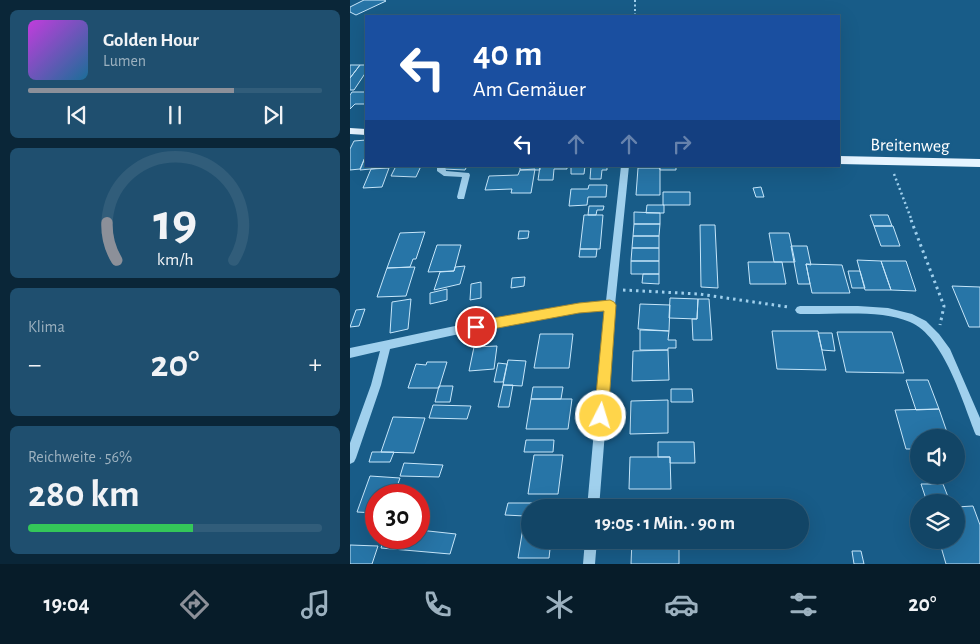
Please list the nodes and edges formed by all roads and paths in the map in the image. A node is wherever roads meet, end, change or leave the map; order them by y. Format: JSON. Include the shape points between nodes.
{"nodes":[{"id":1,"x":636,"y":0,"type":"edge"},
{"id":2,"x":635,"y":15,"type":"edge"},
{"id":3,"x":350,"y":131,"type":"edge"},
{"id":4,"x":365,"y":132,"type":"edge"},
{"id":5,"x":840,"y":160,"type":"edge"},
{"id":6,"x":889,"y":161,"type":"junction"},
{"id":7,"x":980,"y":164,"type":"edge"},
{"id":8,"x":441,"y":167,"type":"edge"},
{"id":9,"x":625,"y":167,"type":"edge"},
{"id":10,"x":461,"y":197,"type":"dead end"},
{"id":11,"x":612,"y":289,"type":"junction"},
{"id":12,"x":610,"y":305,"type":"junction"},
{"id":13,"x":800,"y":310,"type":"joint"},
{"id":14,"x":934,"y":334,"type":"junction"},
{"id":15,"x":386,"y":345,"type":"junction"},
{"id":16,"x":350,"y":353,"type":"edge"},
{"id":17,"x":980,"y":429,"type":"edge"},
{"id":18,"x":350,"y":458,"type":"edge"},
{"id":19,"x":595,"y":499,"type":"edge"},
{"id":20,"x":590,"y":549,"type":"edge"},
{"id":21,"x":589,"y":564,"type":"edge"}],
"edges":[{"from":1,"to":2,"type":"path"},
{"from":3,"to":4,"type":"main road"},
{"from":5,"to":6,"type":"main road","name":"Breitenweg"},
{"from":6,"to":7,"type":"main road","name":"Breitenweg"},
{"from":6,"to":14,"type":"path","via":[[944,306],[942,322]]},
{"from":8,"to":10,"type":"street","via":[[444,173],[466,175]]},
{"from":9,"to":11,"type":"street"},
{"from":11,"to":12,"type":"street"},
{"from":11,"to":13,"type":"path","via":[[699,294]]},
{"from":12,"to":15,"type":"street"},
{"from":12,"to":19,"type":"street"},
{"from":13,"to":14,"type":"street","via":[[897,314],[914,318]]},
{"from":14,"to":17,"type":"street","via":[[947,352]]},
{"from":15,"to":16,"type":"street"},
{"from":15,"to":18,"type":"street","via":[[376,385]]},
{"from":20,"to":21,"type":"street"}]}
